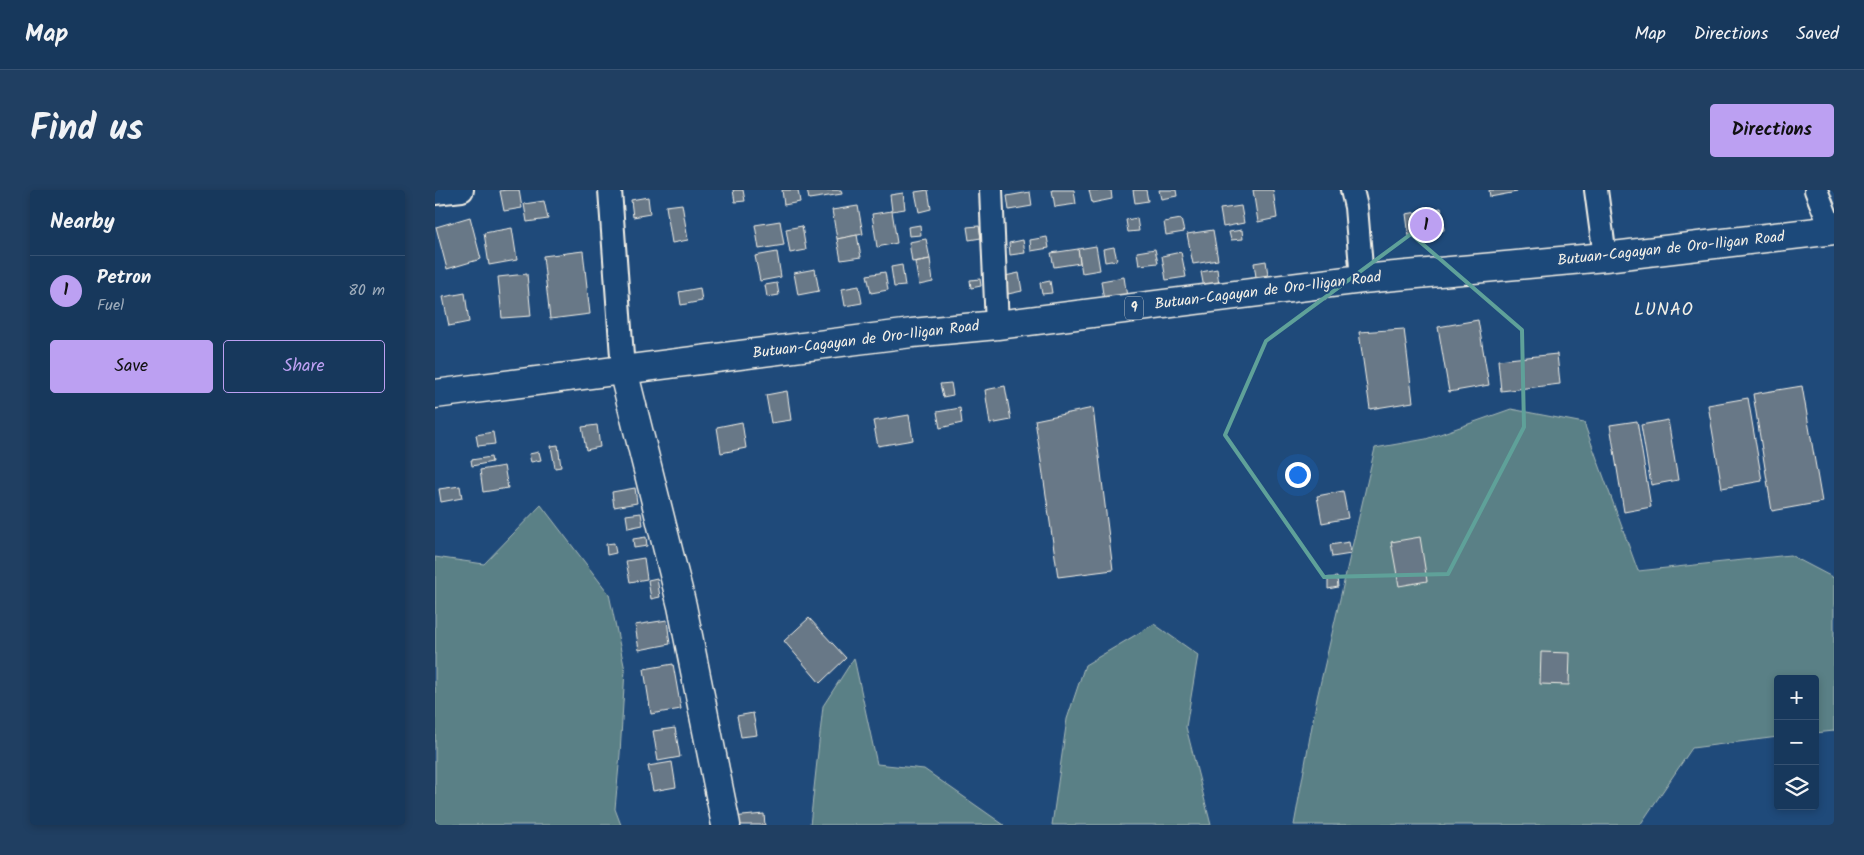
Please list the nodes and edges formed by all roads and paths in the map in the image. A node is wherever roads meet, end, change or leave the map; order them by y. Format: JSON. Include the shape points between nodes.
{"nodes":[{"id":1,"x":462,"y":190,"type":"edge"},
{"id":2,"x":610,"y":190,"type":"edge"},
{"id":3,"x":991,"y":190,"type":"edge"},
{"id":4,"x":1352,"y":190,"type":"edge"},
{"id":5,"x":1596,"y":190,"type":"edge"},
{"id":6,"x":1816,"y":190,"type":"edge"},
{"id":7,"x":435,"y":194,"type":"edge"},
{"id":8,"x":1833,"y":230,"type":"edge"},
{"id":9,"x":1605,"y":257,"type":"junction"},
{"id":10,"x":1362,"y":279,"type":"junction"},
{"id":11,"x":997,"y":325,"type":"junction"},
{"id":12,"x":623,"y":370,"type":"junction"},
{"id":13,"x":435,"y":394,"type":"edge"},
{"id":14,"x":726,"y":825,"type":"edge"}],
"edges":[{"from":1,"to":7,"type":"street"},
{"from":2,"to":12,"type":"street"},
{"from":3,"to":11,"type":"street"},
{"from":4,"to":10,"type":"street"},
{"from":5,"to":9,"type":"street"},
{"from":6,"to":8,"type":"street"},
{"from":8,"to":9,"type":"main road","name":"Butuan-Cagayan de Oro-Iligan Road","number":"9"},
{"from":9,"to":10,"type":"main road","name":"Butuan-Cagayan de Oro-Iligan Road","number":"9"},
{"from":10,"to":11,"type":"main road","name":"Butuan-Cagayan de Oro-Iligan Road","number":"9"},
{"from":11,"to":12,"type":"main road","name":"Butuan-Cagayan de Oro-Iligan Road","number":"9"},
{"from":12,"to":13,"type":"main road","name":"Butuan-Cagayan de Oro-Iligan Road","number":"9"},
{"from":12,"to":14,"type":"main road","via":[[682,606]]}]}
